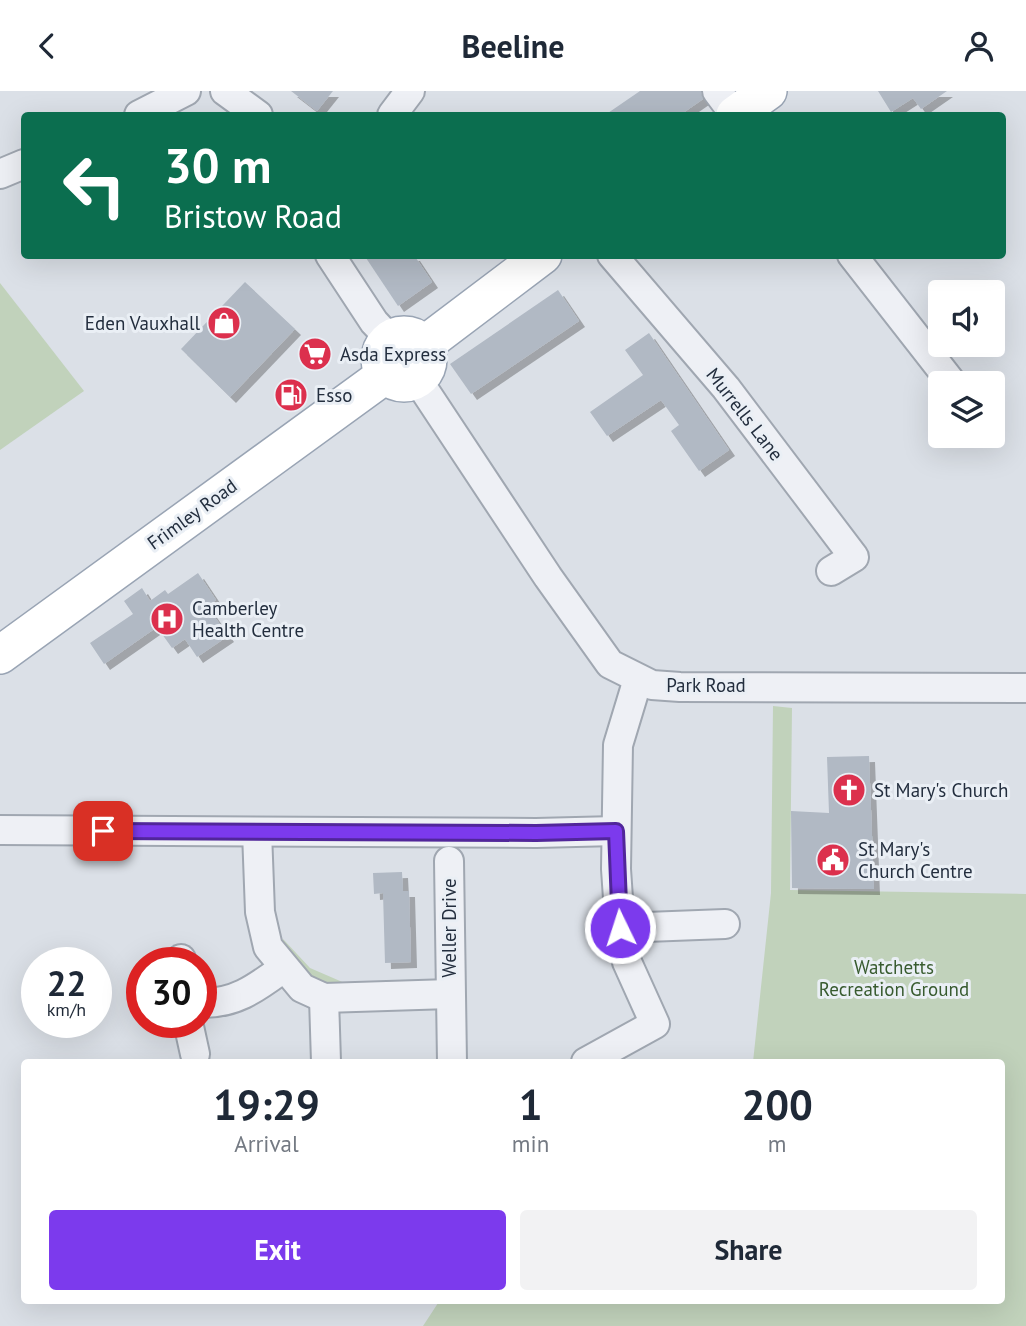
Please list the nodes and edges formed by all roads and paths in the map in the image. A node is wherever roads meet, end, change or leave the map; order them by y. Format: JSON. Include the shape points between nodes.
{"nodes":[{"id":1,"x":186,"y":91,"type":"edge"},
{"id":2,"x":225,"y":91,"type":"edge"},
{"id":3,"x":410,"y":91,"type":"edge"},
{"id":4,"x":145,"y":112,"type":"edge"},
{"id":5,"x":254,"y":112,"type":"edge"},
{"id":6,"x":394,"y":112,"type":"edge"},
{"id":7,"x":21,"y":165,"type":"edge"},
{"id":8,"x":0,"y":174,"type":"edge"},
{"id":9,"x":333,"y":259,"type":"edge"},
{"id":10,"x":538,"y":259,"type":"edge"},
{"id":11,"x":615,"y":259,"type":"edge"},
{"id":12,"x":855,"y":259,"type":"edge"},
{"id":13,"x":404,"y":360,"type":"junction"},
{"id":14,"x":943,"y":371,"type":"edge"},
{"id":15,"x":831,"y":571,"type":"dead end"},
{"id":16,"x":0,"y":655,"type":"edge"},
{"id":17,"x":638,"y":680,"type":"junction"},
{"id":18,"x":1026,"y":688,"type":"edge"},
{"id":19,"x":0,"y":830,"type":"edge"},
{"id":20,"x":616,"y":831,"type":"junction"},
{"id":21,"x":257,"y":832,"type":"junction"},
{"id":22,"x":449,"y":861,"type":"dead end"},
{"id":23,"x":724,"y":924,"type":"dead end"},
{"id":24,"x":620,"y":928,"type":"junction"},
{"id":25,"x":282,"y":969,"type":"junction"},
{"id":26,"x":450,"y":994,"type":"junction"},
{"id":27,"x":324,"y":998,"type":"junction"},
{"id":28,"x":217,"y":1004,"type":"edge"},
{"id":29,"x":192,"y":1038,"type":"edge"},
{"id":30,"x":195,"y":1054,"type":"dead end"},
{"id":31,"x":326,"y":1059,"type":"edge"},
{"id":32,"x":452,"y":1059,"type":"edge"},
{"id":33,"x":591,"y":1059,"type":"edge"}],
"edges":[{"from":1,"to":4,"type":"street"},
{"from":2,"to":5,"type":"street"},
{"from":3,"to":6,"type":"street"},
{"from":7,"to":8,"type":"street"},
{"from":9,"to":13,"type":"street","name":"Park Road"},
{"from":10,"to":13,"type":"main road","name":"Frimley Road"},
{"from":11,"to":15,"type":"street","name":"Murrells Lane","via":[[726,388],[854,557]]},
{"from":12,"to":14,"type":"street"},
{"from":13,"to":16,"type":"main road","name":"Frimley Road"},
{"from":13,"to":17,"type":"street","name":"Park Road","via":[[601,654],[619,671]]},
{"from":17,"to":18,"type":"street","name":"Park Road","via":[[680,687]]},
{"from":17,"to":20,"type":"street","via":[[618,745]]},
{"from":19,"to":21,"type":"street"},
{"from":20,"to":21,"type":"street"},
{"from":20,"to":24,"type":"street"},
{"from":21,"to":25,"type":"street","via":[[260,912],[268,947]]},
{"from":22,"to":26,"type":"street","name":"Weller Drive"},
{"from":23,"to":24,"type":"street"},
{"from":24,"to":33,"type":"street","via":[[626,962],[655,1024]]},
{"from":25,"to":27,"type":"street","via":[[302,988]]},
{"from":25,"to":28,"type":"street","via":[[246,995]]},
{"from":26,"to":27,"type":"street","name":"Weller Drive"},
{"from":26,"to":32,"type":"street","name":"Weller Drive"},
{"from":27,"to":31,"type":"street"},
{"from":29,"to":30,"type":"street"}]}
